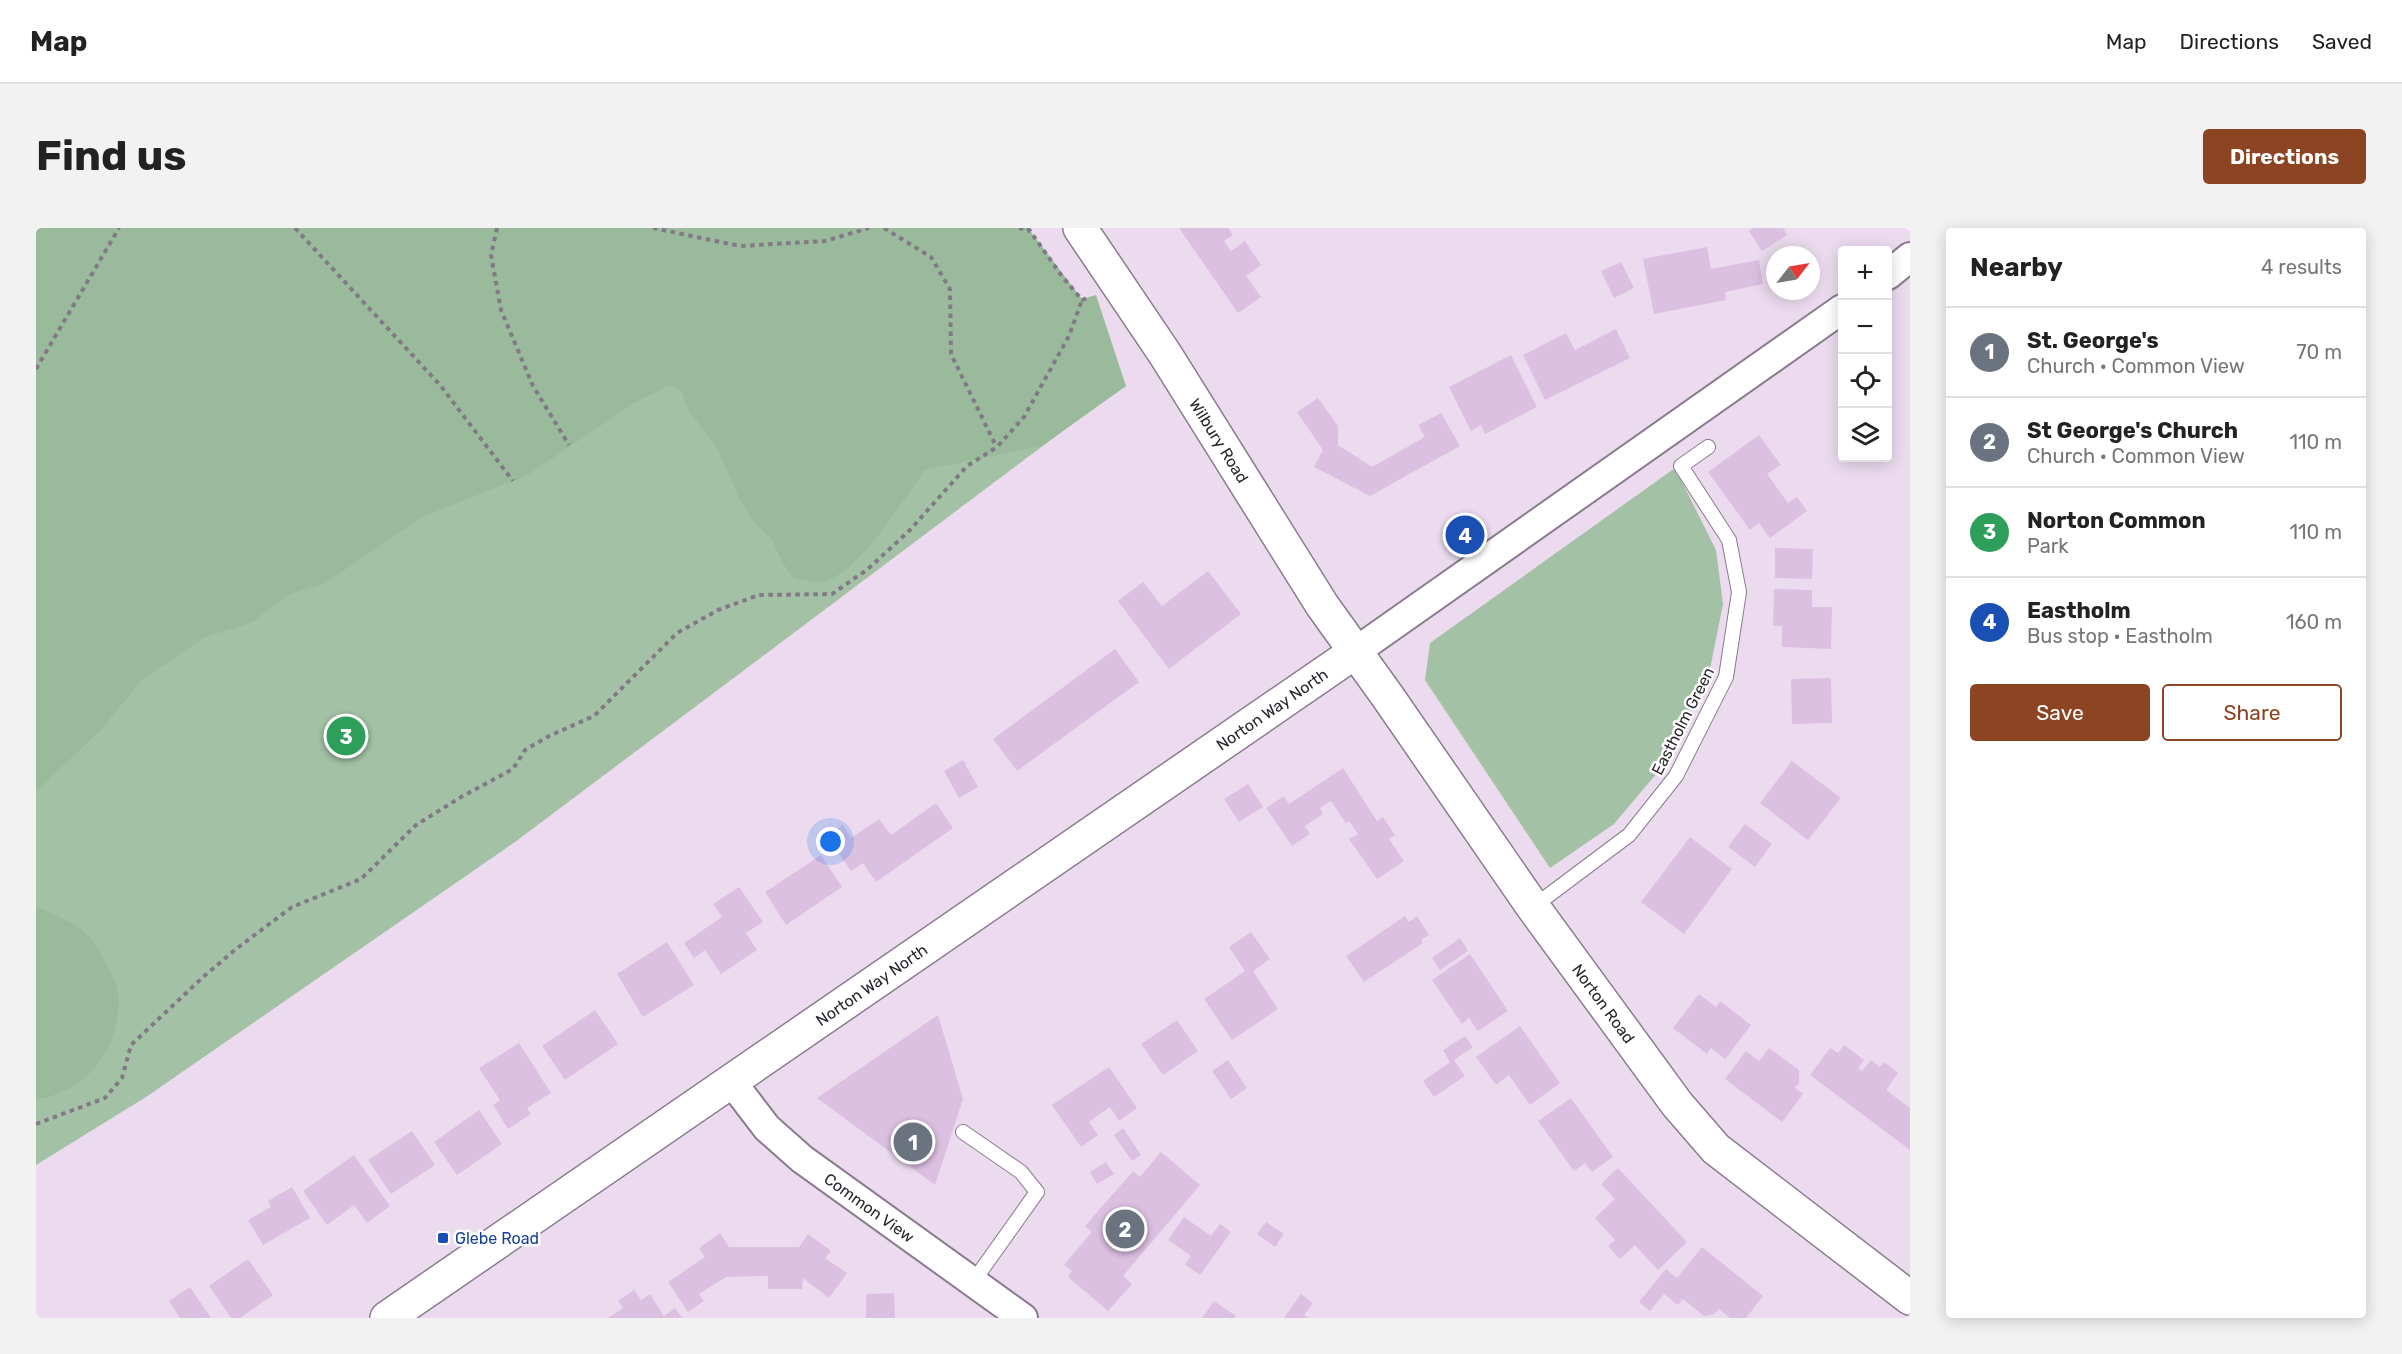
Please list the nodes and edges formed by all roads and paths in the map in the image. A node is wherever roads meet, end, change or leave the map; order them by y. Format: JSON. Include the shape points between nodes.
{"nodes":[{"id":1,"x":119,"y":228,"type":"edge"},
{"id":2,"x":296,"y":228,"type":"edge"},
{"id":3,"x":497,"y":228,"type":"edge"},
{"id":4,"x":653,"y":228,"type":"edge"},
{"id":5,"x":869,"y":228,"type":"edge"},
{"id":6,"x":884,"y":228,"type":"edge"},
{"id":7,"x":1019,"y":228,"type":"edge"},
{"id":8,"x":1080,"y":228,"type":"edge"},
{"id":9,"x":1029,"y":229,"type":"edge"},
{"id":10,"x":1910,"y":257,"type":"edge"},
{"id":11,"x":1892,"y":270,"type":"edge"},
{"id":12,"x":1096,"y":295,"type":"dead end"},
{"id":13,"x":1082,"y":300,"type":"junction"},
{"id":14,"x":1838,"y":312,"type":"edge"},
{"id":15,"x":36,"y":369,"type":"edge"},
{"id":16,"x":569,"y":445,"type":"dead end"},
{"id":17,"x":997,"y":447,"type":"junction"},
{"id":18,"x":1708,"y":447,"type":"dead end"},
{"id":19,"x":513,"y":481,"type":"dead end"},
{"id":20,"x":1355,"y":652,"type":"junction"},
{"id":21,"x":1533,"y":907,"type":"junction"},
{"id":22,"x":731,"y":1081,"type":"junction"},
{"id":23,"x":36,"y":1124,"type":"edge"},
{"id":24,"x":963,"y":1132,"type":"dead end"},
{"id":25,"x":973,"y":1282,"type":"junction"},
{"id":26,"x":1910,"y":1298,"type":"edge"},
{"id":27,"x":387,"y":1318,"type":"edge"},
{"id":28,"x":1023,"y":1318,"type":"edge"}],
"edges":[{"from":1,"to":15,"type":"path"},
{"from":2,"to":19,"type":"path","via":[[440,385]]},
{"from":3,"to":16,"type":"path","via":[[491,255],[501,310],[533,386]]},
{"from":4,"to":5,"type":"path","via":[[740,246],[825,241]]},
{"from":6,"to":17,"type":"path","via":[[931,257],[950,289],[951,354]]},
{"from":7,"to":9,"type":"path"},
{"from":8,"to":20,"type":"street","name":"Wilbury Road"},
{"from":9,"to":13,"type":"path"},
{"from":10,"to":11,"type":"street"},
{"from":12,"to":13,"type":"path"},
{"from":13,"to":17,"type":"path","via":[[1069,336],[1043,386],[1024,417]]},
{"from":14,"to":20,"type":"street"},
{"from":17,"to":23,"type":"path","via":[[967,466],[910,530],[868,569],[832,594],[759,596],[718,610],[677,633],[594,716],[525,750],[513,769],[416,825],[361,879],[292,907],[236,949],[131,1045],[122,1078],[105,1098]]},
{"from":18,"to":21,"type":"lane","name":"Eastholm Green","via":[[1681,466],[1729,540],[1739,592],[1726,677],[1676,776],[1629,835]]},
{"from":20,"to":21,"type":"street","name":"Norton Road"},
{"from":20,"to":22,"type":"street","name":"Norton Way North"},
{"from":21,"to":26,"type":"street","name":"Norton Road","via":[[1677,1104],[1716,1149]]},
{"from":22,"to":25,"type":"street","name":"Common View","via":[[781,1143]]},
{"from":22,"to":27,"type":"street","name":"Norton Way North"},
{"from":24,"to":25,"type":"lane","via":[[1021,1172],[1038,1192]]},
{"from":25,"to":28,"type":"street","name":"Common View"}]}
